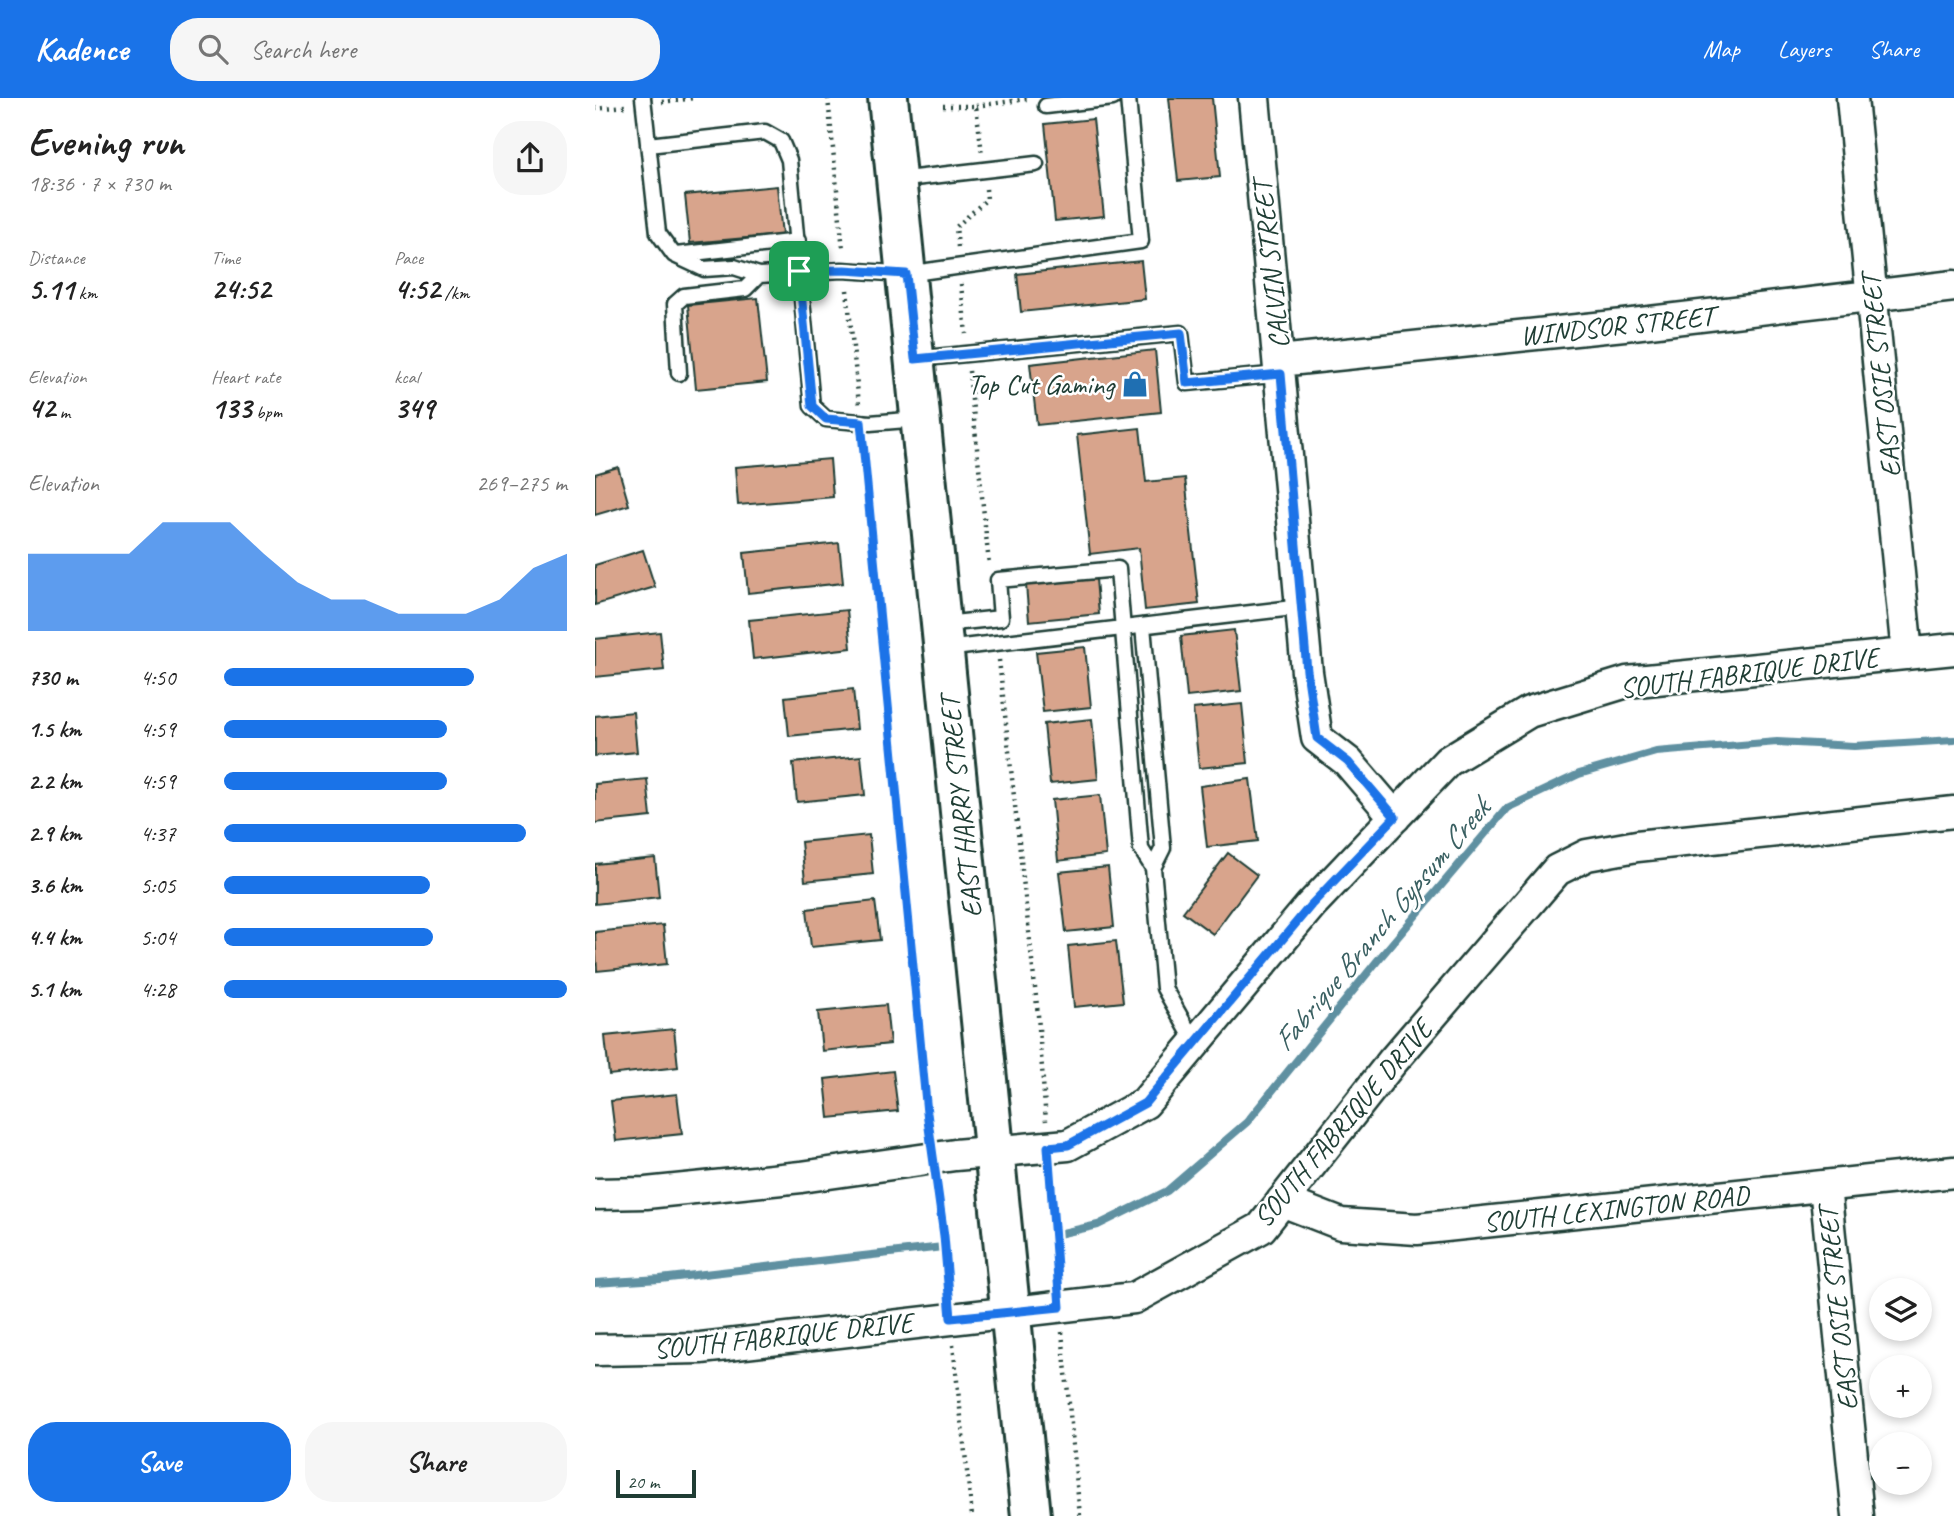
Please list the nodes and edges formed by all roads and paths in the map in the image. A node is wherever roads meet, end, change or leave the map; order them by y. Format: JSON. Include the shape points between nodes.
{"nodes":[{"id":1,"x":643,"y":98,"type":"edge"},
{"id":2,"x":828,"y":98,"type":"edge"},
{"id":3,"x":888,"y":98,"type":"edge"},
{"id":4,"x":1113,"y":98,"type":"edge"},
{"id":5,"x":1128,"y":98,"type":"edge"},
{"id":6,"x":1254,"y":98,"type":"edge"},
{"id":7,"x":1852,"y":98,"type":"edge"},
{"id":8,"x":1041,"y":102,"type":"edge"},
{"id":9,"x":943,"y":106,"type":"dead end"},
{"id":10,"x":976,"y":106,"type":"junction"},
{"id":11,"x":648,"y":145,"type":"junction"},
{"id":12,"x":1036,"y":164,"type":"dead end"},
{"id":13,"x":984,"y":170,"type":"junction"},
{"id":14,"x":896,"y":181,"type":"junction"},
{"id":15,"x":798,"y":242,"type":"junction"},
{"id":16,"x":674,"y":255,"type":"junction"},
{"id":17,"x":960,"y":266,"type":"junction"},
{"id":18,"x":845,"y":270,"type":"junction"},
{"id":19,"x":799,"y":271,"type":"junction"},
{"id":20,"x":906,"y":274,"type":"junction"},
{"id":21,"x":759,"y":275,"type":"junction"},
{"id":22,"x":1954,"y":286,"type":"edge"},
{"id":23,"x":1872,"y":295,"type":"junction"},
{"id":24,"x":968,"y":354,"type":"junction"},
{"id":25,"x":915,"y":359,"type":"junction"},
{"id":26,"x":1280,"y":368,"type":"junction"},
{"id":27,"x":680,"y":373,"type":"dead end"},
{"id":28,"x":921,"y":419,"type":"junction"},
{"id":29,"x":861,"y":422,"type":"junction"},
{"id":30,"x":989,"y":570,"type":"dead end"},
{"id":31,"x":1301,"y":607,"type":"junction"},
{"id":32,"x":1143,"y":626,"type":"junction"},
{"id":33,"x":1124,"y":628,"type":"junction"},
{"id":34,"x":942,"y":637,"type":"junction"},
{"id":35,"x":997,"y":643,"type":"junction"},
{"id":36,"x":1954,"y":649,"type":"edge"},
{"id":37,"x":1907,"y":654,"type":"junction"},
{"id":38,"x":1153,"y":732,"type":"junction"},
{"id":39,"x":1132,"y":734,"type":"junction"},
{"id":40,"x":1954,"y":811,"type":"edge"},
{"id":41,"x":1395,"y":817,"type":"junction"},
{"id":42,"x":1153,"y":868,"type":"junction"},
{"id":43,"x":1195,"y":1043,"type":"junction"},
{"id":44,"x":1048,"y":1147,"type":"junction"},
{"id":45,"x":994,"y":1152,"type":"junction"},
{"id":46,"x":932,"y":1159,"type":"junction"},
{"id":47,"x":1954,"y":1172,"type":"edge"},
{"id":48,"x":1825,"y":1186,"type":"junction"},
{"id":49,"x":595,"y":1194,"type":"edge"},
{"id":50,"x":1282,"y":1201,"type":"junction"},
{"id":51,"x":1060,"y":1307,"type":"junction"},
{"id":52,"x":1010,"y":1312,"type":"junction"},
{"id":53,"x":951,"y":1318,"type":"junction"},
{"id":54,"x":595,"y":1350,"type":"edge"},
{"id":55,"x":972,"y":1516,"type":"edge"},
{"id":56,"x":1031,"y":1516,"type":"edge"},
{"id":57,"x":1080,"y":1516,"type":"edge"},
{"id":58,"x":1858,"y":1516,"type":"edge"}],
"edges":[{"from":1,"to":11,"type":"lane"},
{"from":2,"to":18,"type":"path"},
{"from":3,"to":14,"type":"main road","name":"EAST HARRY STREET"},
{"from":4,"to":8,"type":"lane"},
{"from":5,"to":17,"type":"lane","via":[[1141,241]]},
{"from":6,"to":26,"type":"street","name":"CALVIN STREET"},
{"from":7,"to":23,"type":"street","name":"EAST OSIE STREET"},
{"from":8,"to":10,"type":"path"},
{"from":9,"to":10,"type":"path"},
{"from":10,"to":13,"type":"path"},
{"from":11,"to":15,"type":"lane","via":[[765,132],[781,141],[789,160]]},
{"from":11,"to":16,"type":"lane","via":[[658,233]]},
{"from":12,"to":13,"type":"lane"},
{"from":13,"to":14,"type":"lane"},
{"from":13,"to":17,"type":"path","via":[[987,199],[956,227]]},
{"from":14,"to":20,"type":"main road","name":"EAST HARRY STREET"},
{"from":15,"to":16,"type":"lane"},
{"from":15,"to":19,"type":"lane"},
{"from":16,"to":21,"type":"lane","via":[[704,270],[734,267]]},
{"from":17,"to":20,"type":"lane"},
{"from":17,"to":24,"type":"path"},
{"from":18,"to":19,"type":"lane"},
{"from":18,"to":20,"type":"lane"},
{"from":18,"to":29,"type":"path"},
{"from":19,"to":21,"type":"lane"},
{"from":19,"to":29,"type":"lane","via":[[812,406],[826,419]]},
{"from":20,"to":25,"type":"main road","name":"EAST HARRY STREET"},
{"from":21,"to":27,"type":"lane","via":[[745,289],[684,296],[675,304]]},
{"from":22,"to":23,"type":"street","name":"WINDSOR STREET"},
{"from":23,"to":26,"type":"street","name":"WINDSOR STREET"},
{"from":23,"to":37,"type":"street","name":"EAST OSIE STREET"},
{"from":24,"to":25,"type":"lane"},
{"from":24,"to":26,"type":"lane","via":[[1181,333],[1187,383]]},
{"from":24,"to":30,"type":"path"},
{"from":25,"to":28,"type":"main road","name":"EAST HARRY STREET"},
{"from":26,"to":31,"type":"street","name":"CALVIN STREET"},
{"from":28,"to":29,"type":"lane"},
{"from":28,"to":34,"type":"main road","name":"EAST HARRY STREET"},
{"from":29,"to":46,"type":"path"},
{"from":31,"to":32,"type":"lane"},
{"from":31,"to":41,"type":"street","name":"CALVIN STREET","via":[[1317,738],[1348,762]]},
{"from":32,"to":33,"type":"lane"},
{"from":32,"to":38,"type":"lane"},
{"from":33,"to":34,"type":"lane","via":[[1118,569],[998,580],[1001,618]]},
{"from":33,"to":35,"type":"lane"},
{"from":33,"to":39,"type":"lane"},
{"from":34,"to":35,"type":"lane"},
{"from":34,"to":45,"type":"main road","name":"EAST HARRY STREET"},
{"from":35,"to":44,"type":"path"},
{"from":36,"to":37,"type":"street","name":"SOUTH FABRIQUE DRIVE"},
{"from":37,"to":41,"type":"street","name":"SOUTH FABRIQUE DRIVE","via":[[1627,682],[1529,712],[1448,761]]},
{"from":38,"to":39,"type":"lane"},
{"from":38,"to":42,"type":"lane","via":[[1163,848]]},
{"from":39,"to":42,"type":"lane","via":[[1142,849]]},
{"from":40,"to":50,"type":"street","name":"SOUTH FABRIQUE DRIVE","via":[[1637,846],[1587,855],[1557,870],[1392,1062]]},
{"from":41,"to":43,"type":"street","name":"SOUTH FABRIQUE DRIVE","via":[[1311,905]]},
{"from":42,"to":43,"type":"lane","via":[[1164,988]]},
{"from":43,"to":44,"type":"street","name":"SOUTH FABRIQUE DRIVE","via":[[1145,1103],[1068,1145]]},
{"from":44,"to":45,"type":"street","name":"SOUTH FABRIQUE DRIVE"},
{"from":44,"to":51,"type":"path"},
{"from":45,"to":46,"type":"street","name":"SOUTH FABRIQUE DRIVE"},
{"from":45,"to":52,"type":"main road","name":"EAST HARRY STREET"},
{"from":46,"to":49,"type":"street","name":"SOUTH FABRIQUE DRIVE","via":[[646,1193]]},
{"from":46,"to":53,"type":"path"},
{"from":47,"to":48,"type":"street","name":"SOUTH LEXINGTON ROAD"},
{"from":48,"to":50,"type":"street","name":"SOUTH LEXINGTON ROAD","via":[[1417,1228],[1341,1224]]},
{"from":48,"to":58,"type":"street","name":"EAST OSIE STREET"},
{"from":50,"to":51,"type":"street","name":"SOUTH FABRIQUE DRIVE","via":[[1261,1228],[1134,1298]]},
{"from":51,"to":52,"type":"street","name":"SOUTH FABRIQUE DRIVE"},
{"from":51,"to":57,"type":"path"},
{"from":52,"to":53,"type":"street","name":"SOUTH FABRIQUE DRIVE"},
{"from":52,"to":56,"type":"main road","name":"EAST HARRY STREET"},
{"from":53,"to":54,"type":"street","name":"SOUTH FABRIQUE DRIVE","via":[[701,1348]]},
{"from":53,"to":55,"type":"path"}]}
